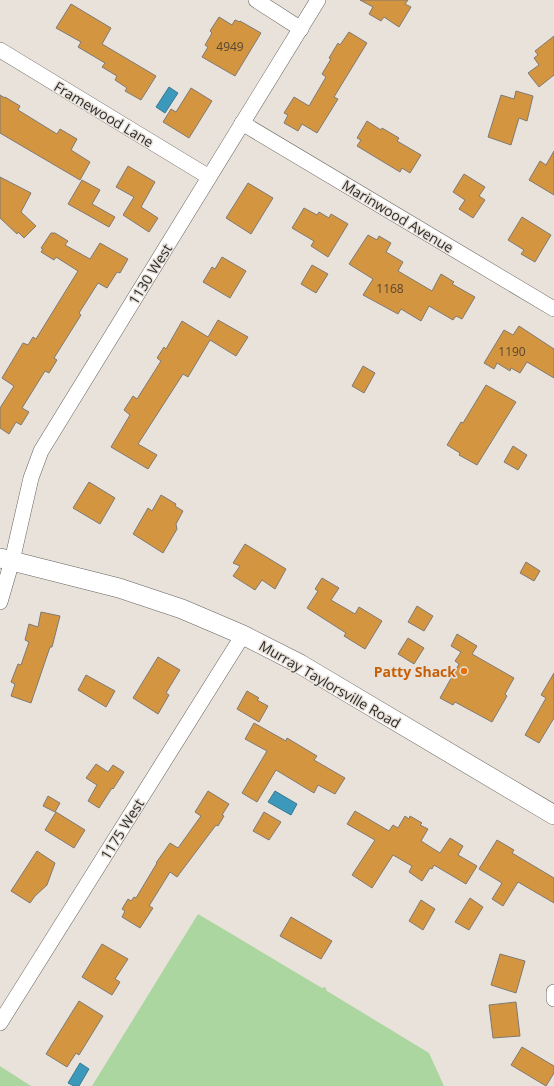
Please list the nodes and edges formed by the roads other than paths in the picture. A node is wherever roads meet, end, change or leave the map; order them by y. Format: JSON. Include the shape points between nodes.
{"nodes":[{"id":1,"x":256,"y":0,"type":"edge"},
{"id":2,"x":318,"y":0,"type":"edge"},
{"id":3,"x":301,"y":29,"type":"junction"},
{"id":4,"x":0,"y":50,"type":"edge"},
{"id":5,"x":242,"y":123,"type":"junction"},
{"id":6,"x":209,"y":177,"type":"junction"},
{"id":7,"x":552,"y":303,"type":"edge"},
{"id":8,"x":6,"y":560,"type":"edge"},
{"id":9,"x":0,"y":602,"type":"edge"},
{"id":10,"x":243,"y":635,"type":"junction"},
{"id":11,"x":554,"y":815,"type":"edge"},
{"id":12,"x":554,"y":992,"type":"edge"},
{"id":13,"x":554,"y":999,"type":"edge"},
{"id":14,"x":0,"y":1023,"type":"edge"}],
"edges":[{"from":1,"to":3,"type":"street"},
{"from":2,"to":3,"type":"street","name":"1130 West"},
{"from":3,"to":5,"type":"street","name":"1130 West"},
{"from":4,"to":6,"type":"street","name":"Framewood Lane"},
{"from":5,"to":6,"type":"street","name":"1130 West"},
{"from":5,"to":7,"type":"street","name":"Marinwood Avenue"},
{"from":6,"to":8,"type":"street","name":"1130 West","via":[[41,451]]},
{"from":8,"to":9,"type":"street","name":"1130 West"},
{"from":8,"to":10,"type":"street","name":"Murray Taylorsville Road","via":[[119,588],[182,609]]},
{"from":10,"to":11,"type":"street","name":"Murray Taylorsville Road","via":[[300,664]]},
{"from":10,"to":14,"type":"street","name":"1175 West"},
{"from":12,"to":13,"type":"street"}]}
